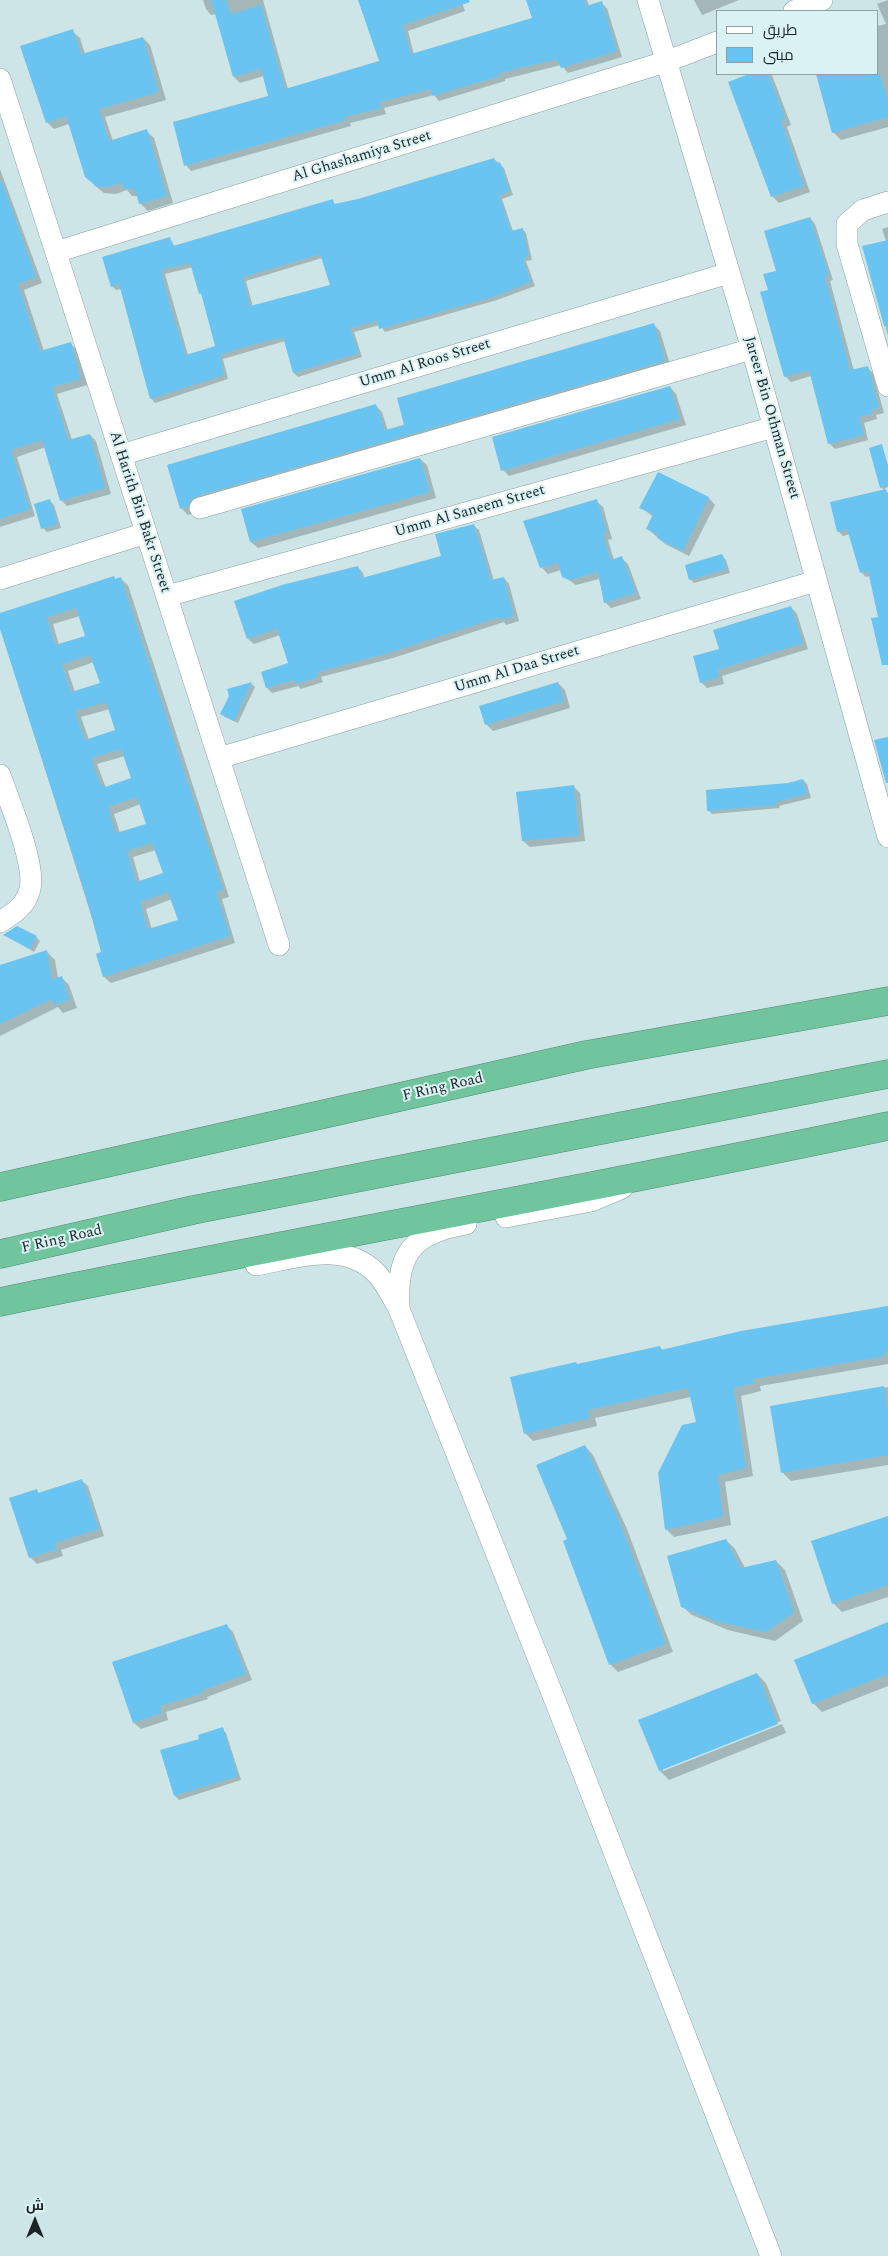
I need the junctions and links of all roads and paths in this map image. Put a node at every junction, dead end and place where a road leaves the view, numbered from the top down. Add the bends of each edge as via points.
1 (648, 0) edge
2 (822, 0) edge
3 (797, 10) edge
4 (716, 42) edge
5 (668, 61) junction
6 (0, 79) edge
7 (7, 126) edge
8 (888, 202) edge
9 (56, 252) junction
10 (729, 273) junction
11 (752, 348) junction
12 (888, 386) edge
13 (774, 427) junction
14 (121, 455) junction
15 (200, 508) dead end
16 (146, 533) junction
17 (0, 578) edge
18 (816, 581) junction
19 (166, 596) junction
20 (219, 758) junction
21 (0, 775) edge
22 (883, 802) edge
23 (888, 837) edge
24 (0, 922) edge
25 (279, 945) dead end
26 (888, 983) edge
27 (888, 1002) edge
28 (586, 1055) junction
29 (888, 1074) edge
30 (888, 1126) edge
31 (642, 1176) junction
32 (0, 1187) edge
33 (0, 1254) edge
34 (170, 1267) junction
35 (0, 1302) edge
36 (399, 1308) junction
37 (771, 2256) edge

1 - 5 street, Jareer Bin Othman Street
2 - 3 street
4 - 5 street, Al Ghashamiya Street
5 - 9 street, Al Ghashamiya Street
5 - 10 street, Jareer Bin Othman Street
6 - 7 street, Al Harith Bin Bakr Street
7 - 9 street, Al Harith Bin Bakr Street
8 - 12 street via 863,210 847,224 847,244
9 - 14 street, Al Harith Bin Bakr Street
10 - 11 street, Jareer Bin Othman Street
10 - 14 street, Umm Al Roos Street
11 - 13 street, Jareer Bin Othman Street
11 - 15 street
13 - 18 street, Jareer Bin Othman Street
13 - 19 street, Umm Al Saneem Street
14 - 16 street, Al Harith Bin Bakr Street
16 - 17 street
16 - 19 street, Al Harith Bin Bakr Street
18 - 20 street, Umm Al Daa Street
18 - 22 street, Jareer Bin Othman Street
19 - 20 street, Al Harith Bin Bakr Street
20 - 25 street, Al Harith Bin Bakr Street
21 - 24 street via 32,871 26,900 16,912
22 - 23 street, Jareer Bin Othman Street
26 - 28 highway
27 - 28 highway, F Ring Road
28 - 32 highway, F Ring Road
29 - 33 highway, F Ring Road via 193,1210
30 - 31 highway
31 - 34 highway
31 - 36 street via 618,1191 591,1201 431,1233 412,1249 401,1267
34 - 35 highway
34 - 36 street via 218,1270 337,1253 370,1267
36 - 37 street

